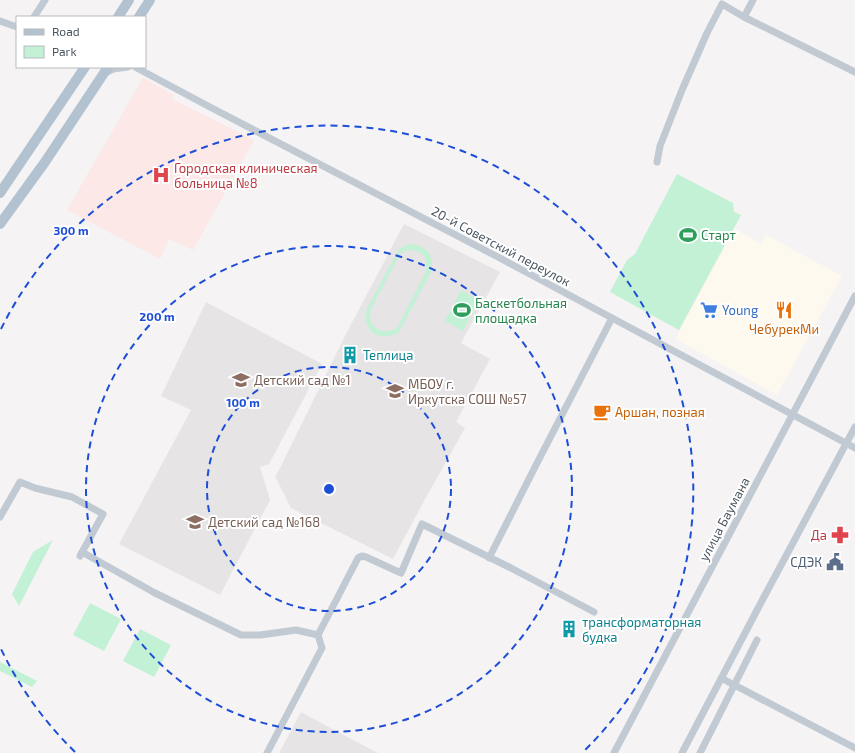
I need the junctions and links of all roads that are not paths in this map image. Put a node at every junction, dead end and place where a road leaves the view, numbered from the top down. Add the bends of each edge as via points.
1 (45, 0) edge
2 (129, 0) edge
3 (150, 0) edge
4 (753, 0) edge
5 (723, 2) edge
6 (35, 16) edge
7 (119, 16) edge
8 (140, 16) edge
9 (744, 17) junction
10 (0, 21) edge
11 (16, 27) edge
12 (84, 68) edge
13 (137, 68) edge
14 (105, 71) edge
15 (855, 72) edge
16 (657, 162) dead end
17 (0, 193) edge
18 (0, 224) edge
19 (855, 296) edge
20 (612, 318) junction
21 (792, 415) junction
22 (855, 427) edge
23 (846, 444) junction
24 (855, 448) edge
25 (0, 517) edge
26 (489, 558) junction
27 (594, 612) dead end
28 (318, 636) junction
29 (757, 640) dead end
30 (721, 678) junction
31 (734, 684) junction
32 (855, 748) edge
33 (267, 753) edge
34 (614, 753) edge
35 (682, 753) edge
36 (700, 753) edge

1 - 6 street
2 - 7 main road
3 - 8 main road
4 - 9 street
5 - 9 street
5 - 16 street via 682,90 660,146
9 - 15 street
10 - 11 street
12 - 17 main road
13 - 20 street, 20-й Советский переулок
14 - 18 main road via 46,162
19 - 21 street, улица Баумана
20 - 21 street, 20-й Советский переулок
20 - 26 street
21 - 23 street, 20-й Советский переулок
21 - 34 street, улица Баумана
22 - 23 street
23 - 24 street, 20-й Советский переулок
23 - 30 street
25 - 28 street via 20,482 72,498 103,514 81,554 241,635 296,630
26 - 27 street
26 - 28 street via 422,524 401,573 366,557 358,558
28 - 33 street via 322,648
29 - 31 street
30 - 31 street
30 - 35 street
31 - 32 street
31 - 36 street

